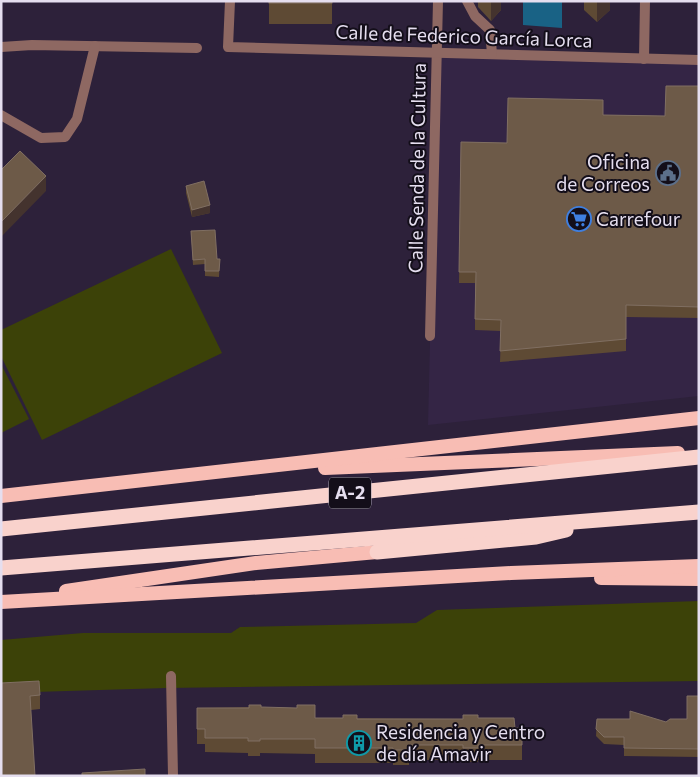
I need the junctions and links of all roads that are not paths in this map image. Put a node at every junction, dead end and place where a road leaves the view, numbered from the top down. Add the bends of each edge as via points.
1 (230, 1) edge
2 (438, 1) edge
3 (467, 1) edge
4 (646, 1) edge
5 (96, 46) junction
6 (1, 47) edge
7 (197, 48) dead end
8 (437, 52) junction
9 (492, 54) junction
10 (644, 59) junction
11 (699, 60) edge
12 (1, 115) edge
13 (430, 336) dead end
14 (699, 418) edge
15 (699, 452) edge
16 (699, 457) edge
17 (197, 474) junction
18 (1, 496) edge
19 (699, 512) edge
20 (611, 519) junction
21 (1, 529) edge
22 (377, 552) joint
23 (699, 566) edge
24 (1, 568) edge
25 (510, 573) junction
26 (699, 579) edge
27 (1, 602) edge
28 (171, 676) dead end
29 (173, 776) edge

1 - 8 street, Calle de Federico García Lorca via 228,47
2 - 8 street, Calle Senda de la Cultura
3 - 9 street via 475,16 490,30
4 - 10 street
5 - 6 street
5 - 7 street
5 - 12 street via 76,119 65,137 41,138
8 - 9 street, Calle de Federico García Lorca
8 - 13 street, Calle Senda de la Cultura
9 - 10 street, Calle de Federico García Lorca
10 - 11 street, Calle de Federico García Lorca
14 - 17 highway
15 - 17 highway
16 - 21 highway, A-2
17 - 18 highway
19 - 20 highway
20 - 22 highway via 536,538
20 - 24 highway
22 - 27 highway via 256,563
23 - 25 highway
25 - 26 highway
25 - 27 highway
28 - 29 street

